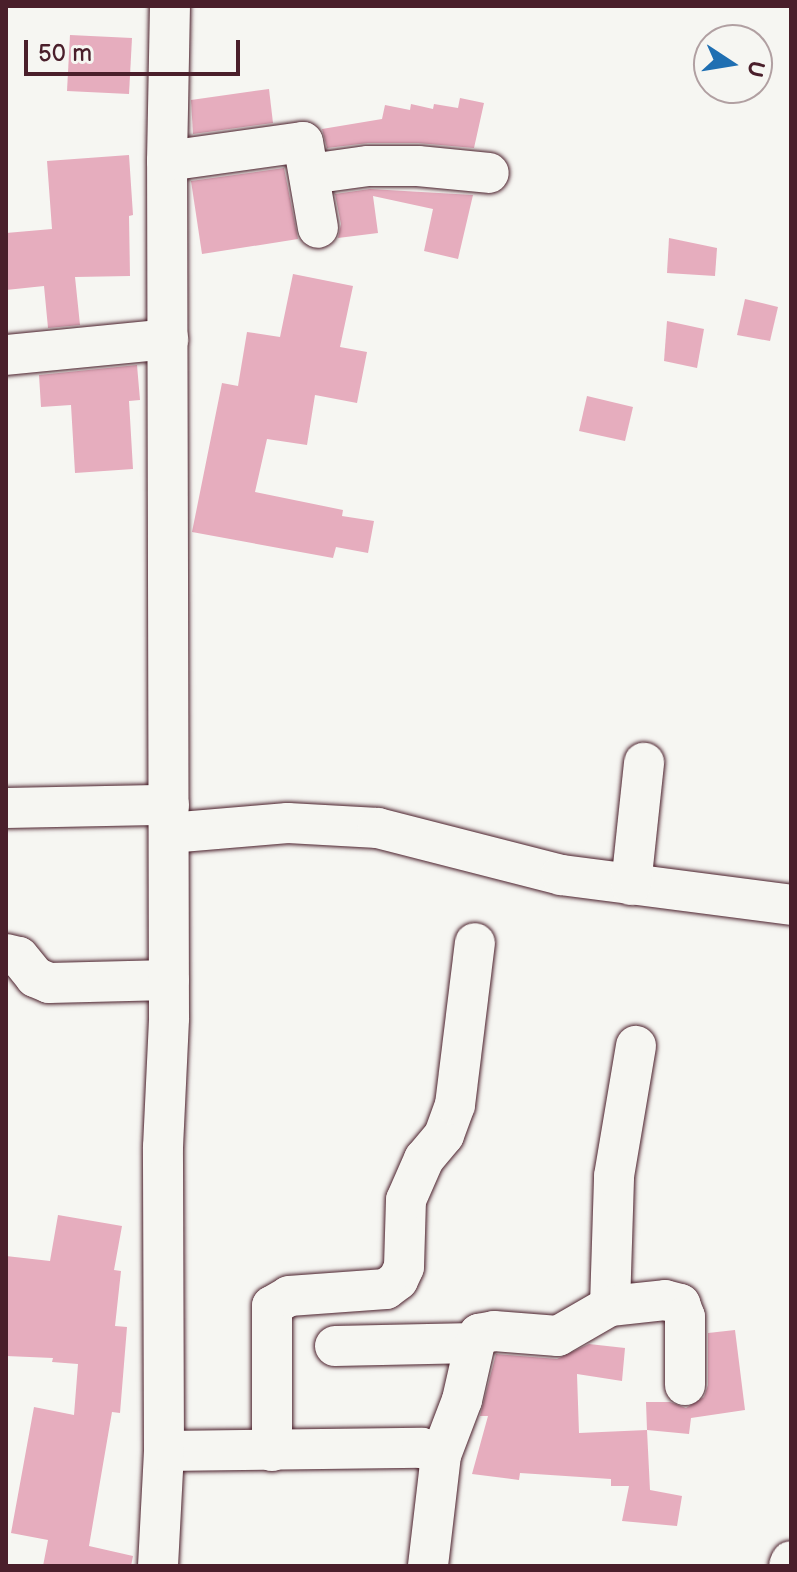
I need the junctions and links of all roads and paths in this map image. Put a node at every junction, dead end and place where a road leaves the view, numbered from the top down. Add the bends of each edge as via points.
1 (170, 6) edge
2 (167, 161) junction
3 (489, 173) dead end
4 (310, 174) junction
5 (318, 228) dead end
6 (168, 339) junction
7 (6, 355) edge
8 (644, 763) dead end
9 (6, 808) edge
10 (169, 819) junction
11 (631, 885) junction
12 (791, 905) edge
13 (475, 943) dead end
14 (6, 954) edge
15 (169, 980) junction
16 (636, 1046) dead end
17 (610, 1306) junction
18 (475, 1343) junction
19 (335, 1346) dead end
20 (685, 1385) dead end
21 (164, 1451) junction
22 (272, 1451) junction
23 (441, 1455) junction
24 (437, 1565) edge
25 (158, 1566) edge

1 - 2 street
2 - 4 street via 303,142
2 - 6 street
3 - 4 street via 393,166
4 - 5 street
6 - 7 street
6 - 10 street
8 - 11 street
9 - 10 street
10 - 11 street via 378,828 507,864
10 - 15 street
11 - 12 street
13 - 22 street via 455,1105 406,1200 404,1267 386,1289 289,1296 272,1306
14 - 15 street via 19,957 35,977 49,983
15 - 21 street via 161,1319
16 - 17 street via 614,1176
17 - 18 street via 558,1336 494,1331 479,1334
17 - 20 street via 665,1300 680,1304 685,1317
18 - 19 street
18 - 23 street via 462,1400
21 - 22 street
21 - 25 street
22 - 23 street via 422,1448
23 - 24 street

